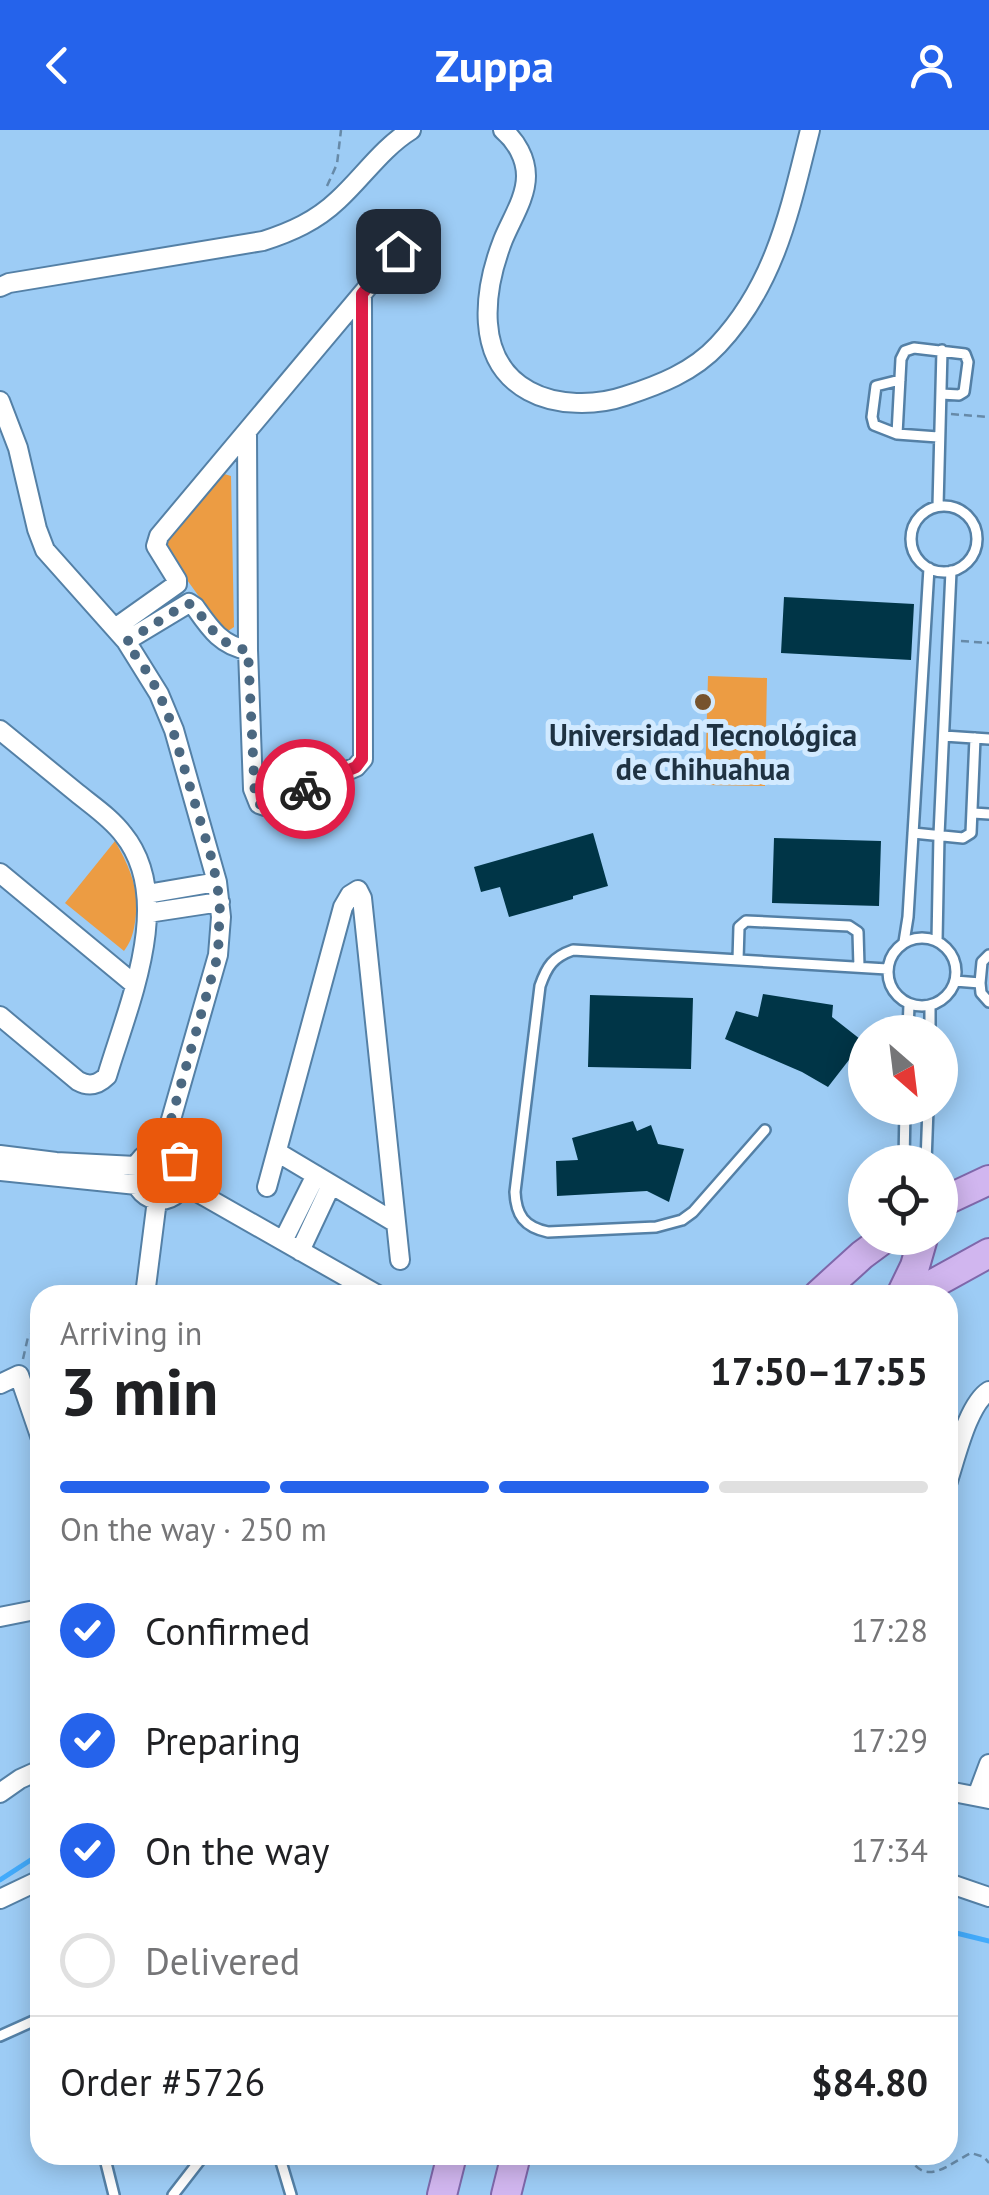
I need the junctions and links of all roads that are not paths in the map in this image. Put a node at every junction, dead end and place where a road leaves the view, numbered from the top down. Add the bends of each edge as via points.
1 (502, 130) edge
2 (810, 130) edge
3 (403, 135) edge
4 (398, 251) dead end
5 (0, 287) edge
6 (362, 294) junction
7 (942, 350) junction
8 (900, 380) junction
9 (941, 394) junction
10 (0, 401) edge
11 (246, 432) junction
12 (897, 434) junction
13 (938, 437) junction
14 (938, 506) junction
15 (976, 533) junction
16 (989, 534) edge
17 (929, 568) junction
18 (952, 571) junction
19 (120, 635) junction
20 (248, 650) junction
21 (0, 730) edge
22 (944, 736) junction
23 (976, 738) junction
24 (989, 739) edge
25 (975, 770) junction
26 (989, 771) edge
27 (973, 812) junction
28 (989, 814) edge
29 (914, 833) junction
30 (939, 835) junction
31 (0, 873) edge
32 (219, 892) junction
33 (148, 904) junction
34 (937, 941) junction
35 (904, 942) junction
36 (989, 955) edge
37 (738, 960) junction
38 (859, 967) junction
39 (887, 969) junction
40 (955, 981) junction
41 (980, 982) junction
42 (134, 984) junction
43 (989, 1002) edge
44 (909, 1004) junction
45 (930, 1005) junction
46 (909, 1015) edge
47 (930, 1015) edge
48 (0, 1016) edge
49 (766, 1130) dead end
50 (162, 1151) junction
51 (277, 1152) junction
52 (0, 1155) edge
53 (55, 1170) junction
54 (0, 1172) edge
55 (137, 1176) junction
56 (324, 1180) junction
57 (989, 1180) edge
58 (182, 1184) junction
59 (266, 1187) dead end
60 (958, 1195) edge
61 (157, 1200) junction
62 (396, 1223) junction
63 (291, 1246) junction
64 (989, 1253) edge
65 (862, 1255) edge
66 (918, 1255) edge
67 (400, 1260) dead end
68 (146, 1285) edge
69 (360, 1285) edge
70 (829, 1285) edge
71 (906, 1285) edge
72 (932, 1285) edge
73 (0, 1384) edge
74 (989, 1390) edge
75 (30, 1407) edge
76 (958, 1453) edge
77 (30, 1611) edge
78 (0, 1617) edge
79 (989, 1764) edge
80 (30, 1774) edge
81 (0, 1792) edge
82 (958, 1793) edge
83 (983, 1798) edge
84 (30, 1884) edge
85 (958, 1886) edge
86 (989, 1897) edge
87 (0, 1898) edge
88 (30, 2022) edge
89 (0, 2036) edge
90 (106, 2165) edge
91 (196, 2165) edge
92 (282, 2165) edge
93 (450, 2165) edge
94 (514, 2165) edge
95 (114, 2195) edge
96 (173, 2195) edge
97 (291, 2195) edge
98 (442, 2195) edge
99 (506, 2195) edge

1 - 2 street via 513,139 526,173 490,281 487,319 496,356 521,387 574,403 620,398 676,377 731,330 771,265
3 - 5 street via 336,202 293,231 263,242
4 - 6 street
6 - 11 street
6 - 20 street via 360,764 259,804
7 - 8 lane via 905,351
7 - 9 lane
7 - 9 lane via 961,353 968,362 964,392
8 - 12 lane
8 - 12 lane via 876,386 872,417 878,428
9 - 13 lane
10 - 19 street via 40,540
11 - 19 street via 159,536 156,546 178,584
11 - 20 street
12 - 13 lane
13 - 14 lane
14 - 15 lane via 967,515
14 - 17 lane via 912,530 916,556
15 - 16 lane
15 - 18 lane via 974,553
17 - 18 lane
17 - 29 lane
18 - 22 lane
19 - 20 street via 189,603 219,638
19 - 32 street via 167,711
21 - 33 street via 121,830 140,864
22 - 23 lane
22 - 30 lane
23 - 24 lane
23 - 25 lane
25 - 26 lane
25 - 27 lane
27 - 28 lane
27 - 30 lane via 969,836
29 - 30 lane
29 - 35 lane
30 - 34 lane
31 - 42 street
32 - 33 street
32 - 50 street via 218,955
33 - 42 street
34 - 35 lane
34 - 40 lane via 953,958
35 - 39 lane
36 - 41 lane
37 - 38 lane
37 - 38 lane via 739,928 746,921 849,926 858,932
37 - 49 lane via 572,950 552,960 540,986 515,1192 518,1214 548,1232 668,1225 692,1212
38 - 39 lane
39 - 44 lane via 892,990
40 - 41 lane
40 - 45 lane
41 - 43 lane
42 - 48 street via 107,1076 97,1084 78,1081
44 - 45 lane
44 - 46 lane
45 - 47 lane
50 - 55 street via 150,1152
50 - 58 street via 179,1160
51 - 56 street
51 - 59 street
51 - 62 street via 342,907 358,890
52 - 53 street
53 - 54 street
53 - 55 street
55 - 61 street via 145,1195
56 - 62 street
56 - 63 street
57 - 60 main road
58 - 61 street
58 - 63 street
61 - 68 street
62 - 67 street
63 - 69 street
64 - 72 main road
65 - 70 main road
66 - 71 main road
73 - 75 street via 19,1375
74 - 76 street via 973,1410
77 - 78 street
79 - 83 street
80 - 81 street
82 - 83 street
84 - 87 street
85 - 86 street
88 - 89 lane
90 - 95 lane
91 - 96 lane
92 - 97 lane
93 - 98 main road
94 - 99 main road

